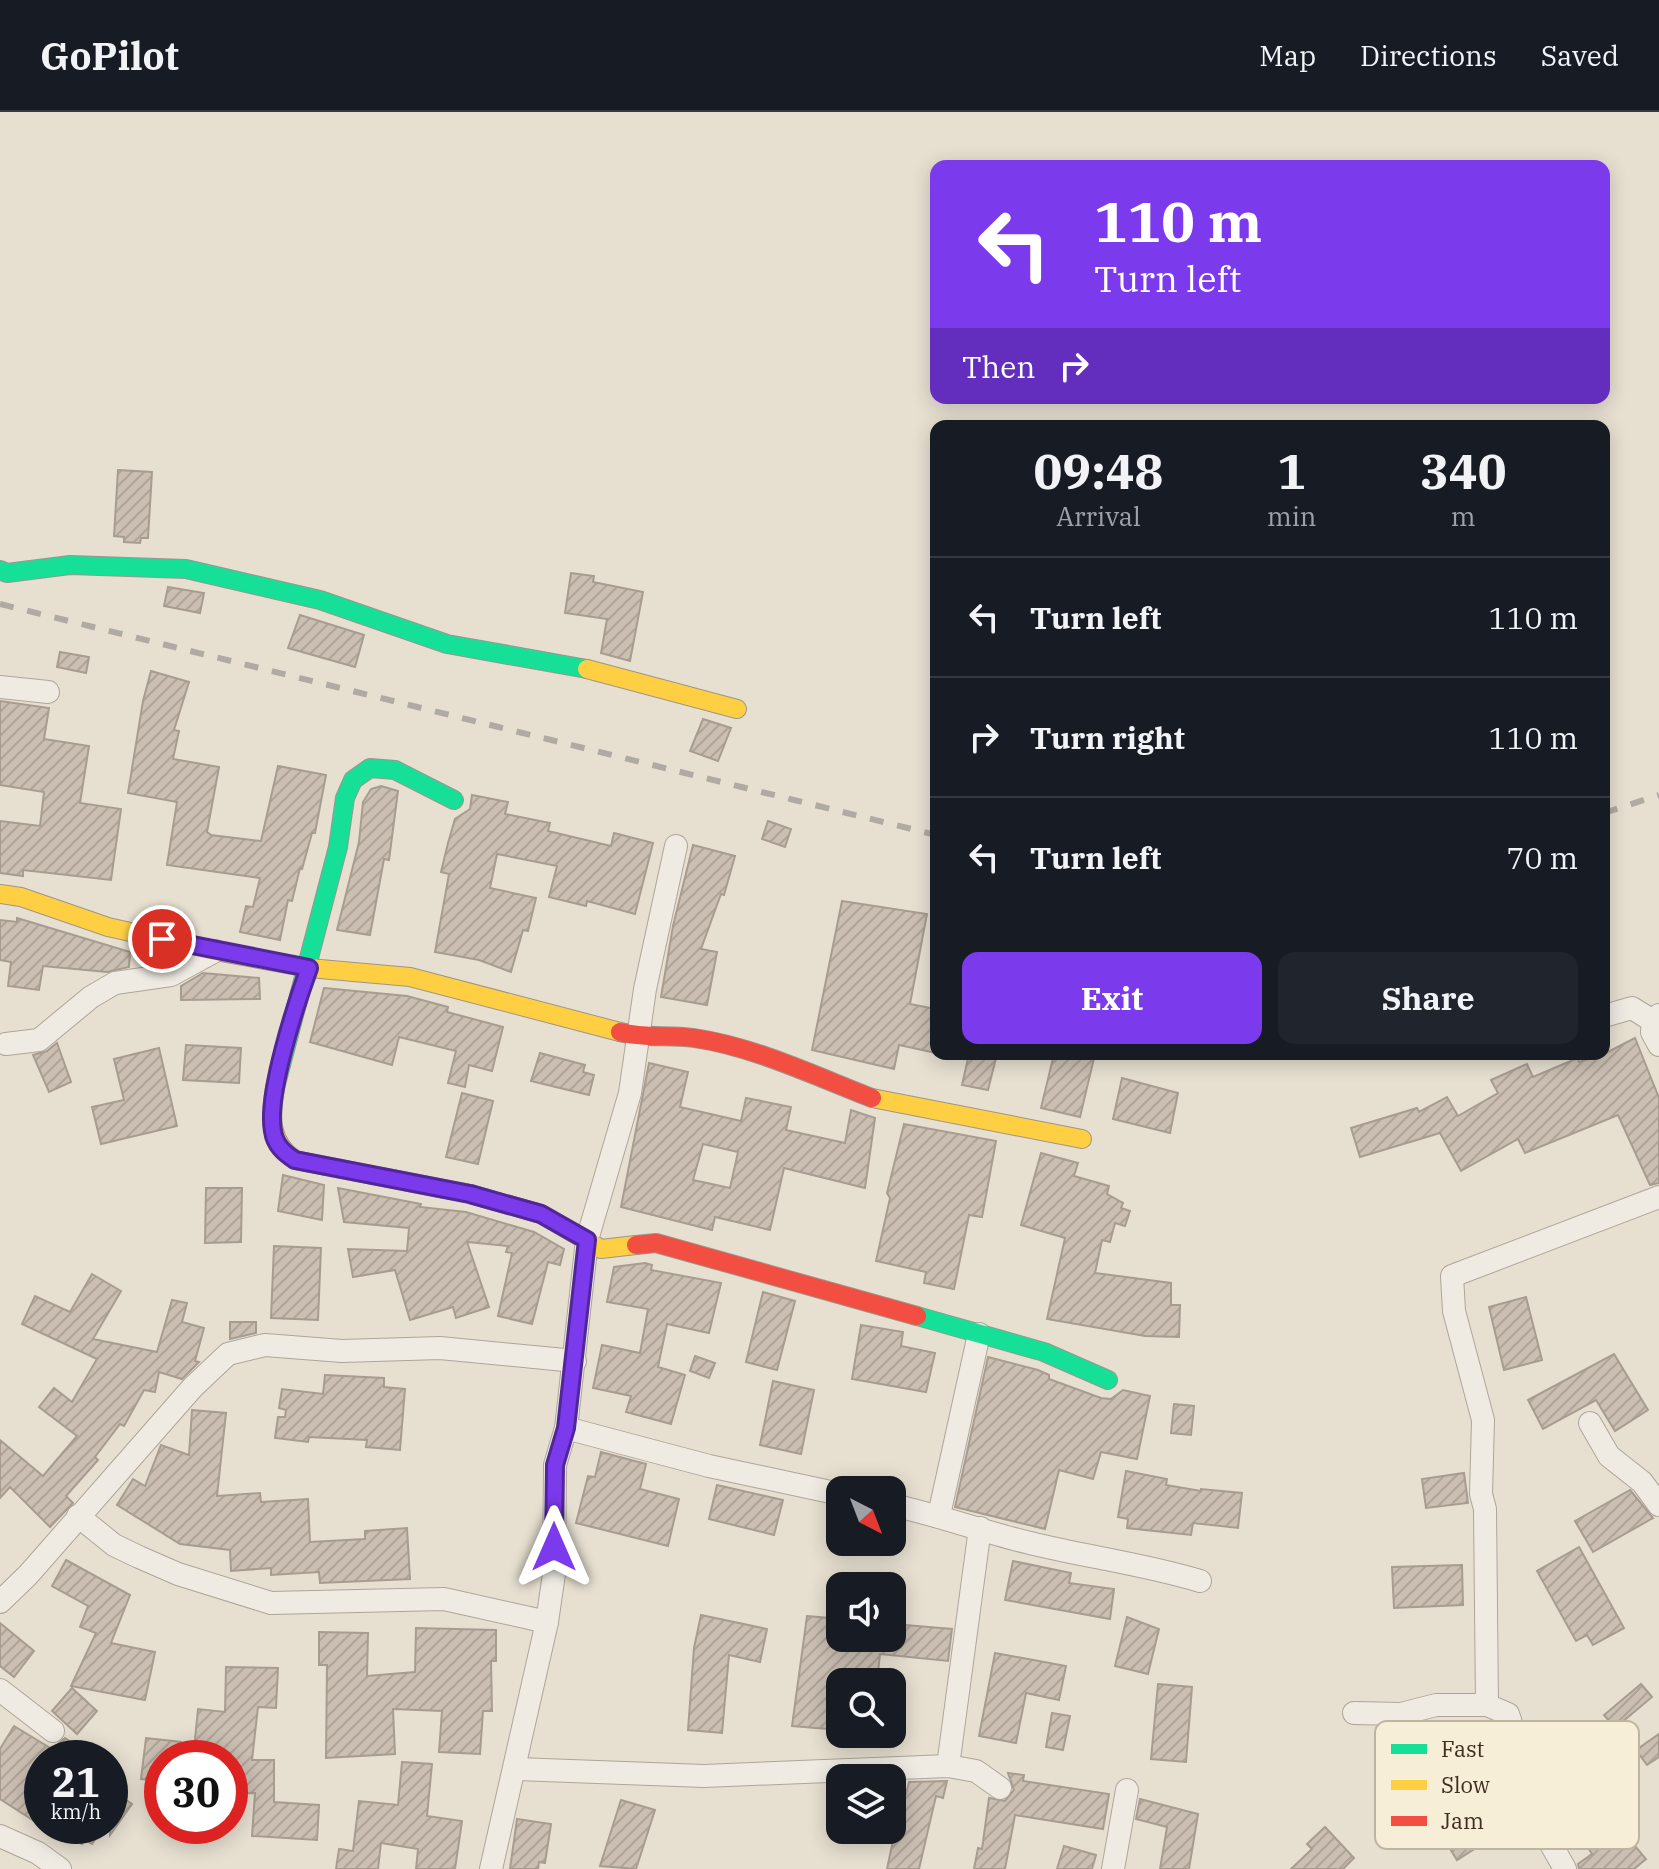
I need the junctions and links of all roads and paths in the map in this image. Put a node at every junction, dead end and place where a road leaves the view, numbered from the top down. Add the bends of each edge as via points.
1 (0, 570) edge
2 (0, 687) edge
3 (48, 692) dead end
4 (737, 709) dead end
5 (454, 800) dead end
6 (676, 846) dead end
7 (0, 894) edge
8 (215, 951) junction
9 (309, 968) junction
10 (1610, 1014) edge
11 (1656, 1018) edge
12 (638, 1037) junction
13 (6, 1044) dead end
14 (1659, 1045) edge
15 (1082, 1139) dead end
16 (1659, 1197) edge
17 (587, 1240) junction
18 (979, 1334) junction
19 (575, 1361) junction
20 (1108, 1380) dead end
21 (1590, 1423) dead end
22 (566, 1428) junction
23 (826, 1491) edge
24 (1659, 1505) edge
25 (906, 1508) edge
26 (939, 1515) junction
27 (78, 1516) junction
28 (980, 1528) junction
29 (1200, 1581) dead end
30 (0, 1602) edge
31 (547, 1622) junction
32 (0, 1690) edge
33 (1487, 1705) junction
34 (1354, 1713) dead end
35 (1510, 1721) edge
36 (53, 1731) dead end
37 (948, 1766) junction
38 (517, 1769) junction
39 (1000, 1788) dead end
40 (1127, 1790) dead end
41 (0, 1836) edge
42 (1554, 1849) edge
43 (60, 1869) edge
44 (491, 1869) edge
45 (1113, 1869) edge
46 (1565, 1869) edge

1 - 4 street via 70,565 186,569 320,600 447,644 565,663
2 - 3 street
5 - 9 street via 397,771 378,768 360,773 346,792 342,833
6 - 12 street
7 - 8 street via 108,927
8 - 9 street
8 - 13 street via 171,975 115,983 39,1040
9 - 12 street via 410,977
9 - 17 street via 275,1097 273,1131 282,1151 295,1160 470,1194 541,1214
10 - 11 street via 1632,1008
11 - 14 street via 1652,1032
12 - 15 street via 694,1038 776,1061 872,1098
12 - 17 street via 630,1093
16 - 33 street via 1452,1276 1454,1311 1483,1420
17 - 18 street via 601,1249 656,1243
17 - 19 street
18 - 20 street via 1044,1352
18 - 26 street
19 - 22 street
19 - 27 street via 440,1348 342,1351 265,1345 228,1354
21 - 24 street via 1609,1456 1642,1482
22 - 23 street
22 - 31 street via 555,1465 554,1574
25 - 26 street
26 - 28 street
27 - 30 street
27 - 31 street via 114,1545 152,1563 271,1603 444,1599
28 - 29 street
28 - 37 street
31 - 38 street
32 - 36 street
33 - 34 street
33 - 35 street via 1508,1714
37 - 38 street via 704,1776
37 - 39 street via 976,1771
38 - 44 street
40 - 45 street
41 - 43 street
42 - 46 street

